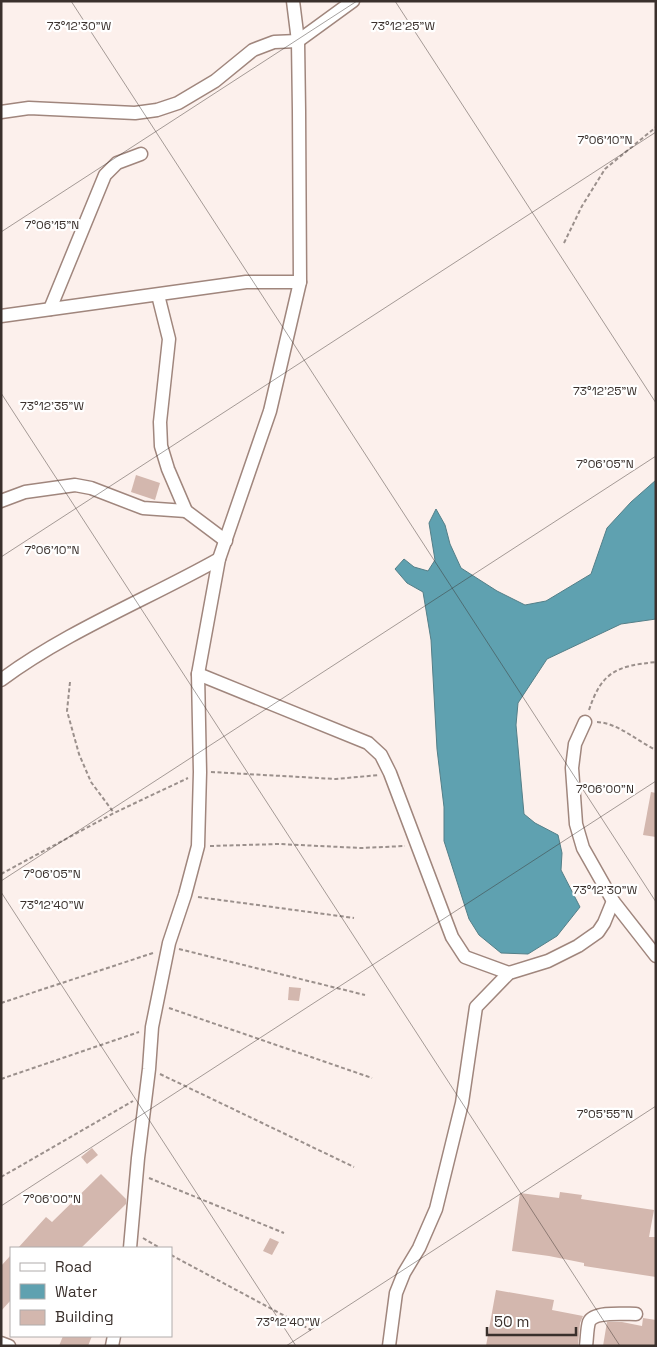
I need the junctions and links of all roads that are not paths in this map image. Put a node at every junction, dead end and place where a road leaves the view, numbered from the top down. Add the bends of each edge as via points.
1 (293, 1) edge
2 (354, 1) edge
3 (298, 41) junction
4 (1, 112) edge
5 (141, 154) dead end
6 (300, 282) junction
7 (158, 295) junction
8 (50, 310) junction
9 (1, 316) edge
10 (1, 501) edge
11 (186, 511) junction
12 (226, 541) junction
13 (219, 559) junction
14 (198, 674) junction
15 (1, 680) edge
16 (585, 722) road end
17 (613, 901) junction
18 (656, 956) edge
19 (509, 973) junction
20 (130, 1247) edge
21 (636, 1314) dead end
22 (1, 1343) edge
23 (9, 1346) edge
24 (389, 1346) edge
25 (586, 1346) edge

1 - 3 street
2 - 3 street
3 - 4 street via 274,42 253,50 215,81 178,103 157,110 135,113 29,108
3 - 6 street
5 - 8 street via 117,163 105,175
6 - 7 street via 246,282
6 - 12 street via 270,411
7 - 8 street
7 - 11 street via 169,339 160,422 161,446
8 - 9 street
10 - 11 street via 25,492 75,485 143,508
11 - 12 street
12 - 13 street
13 - 14 street
13 - 15 street via 60,642
14 - 19 street via 368,743 381,755 452,937 464,957
14 - 20 street via 198,846 168,947 152,1027
16 - 17 street via 575,744 572,768 576,824 583,848
17 - 18 street
17 - 19 street via 598,932 578,946 548,961
19 - 24 street via 476,1007 462,1102 436,1209 396,1293
21 - 25 street via 593,1317
22 - 23 street

